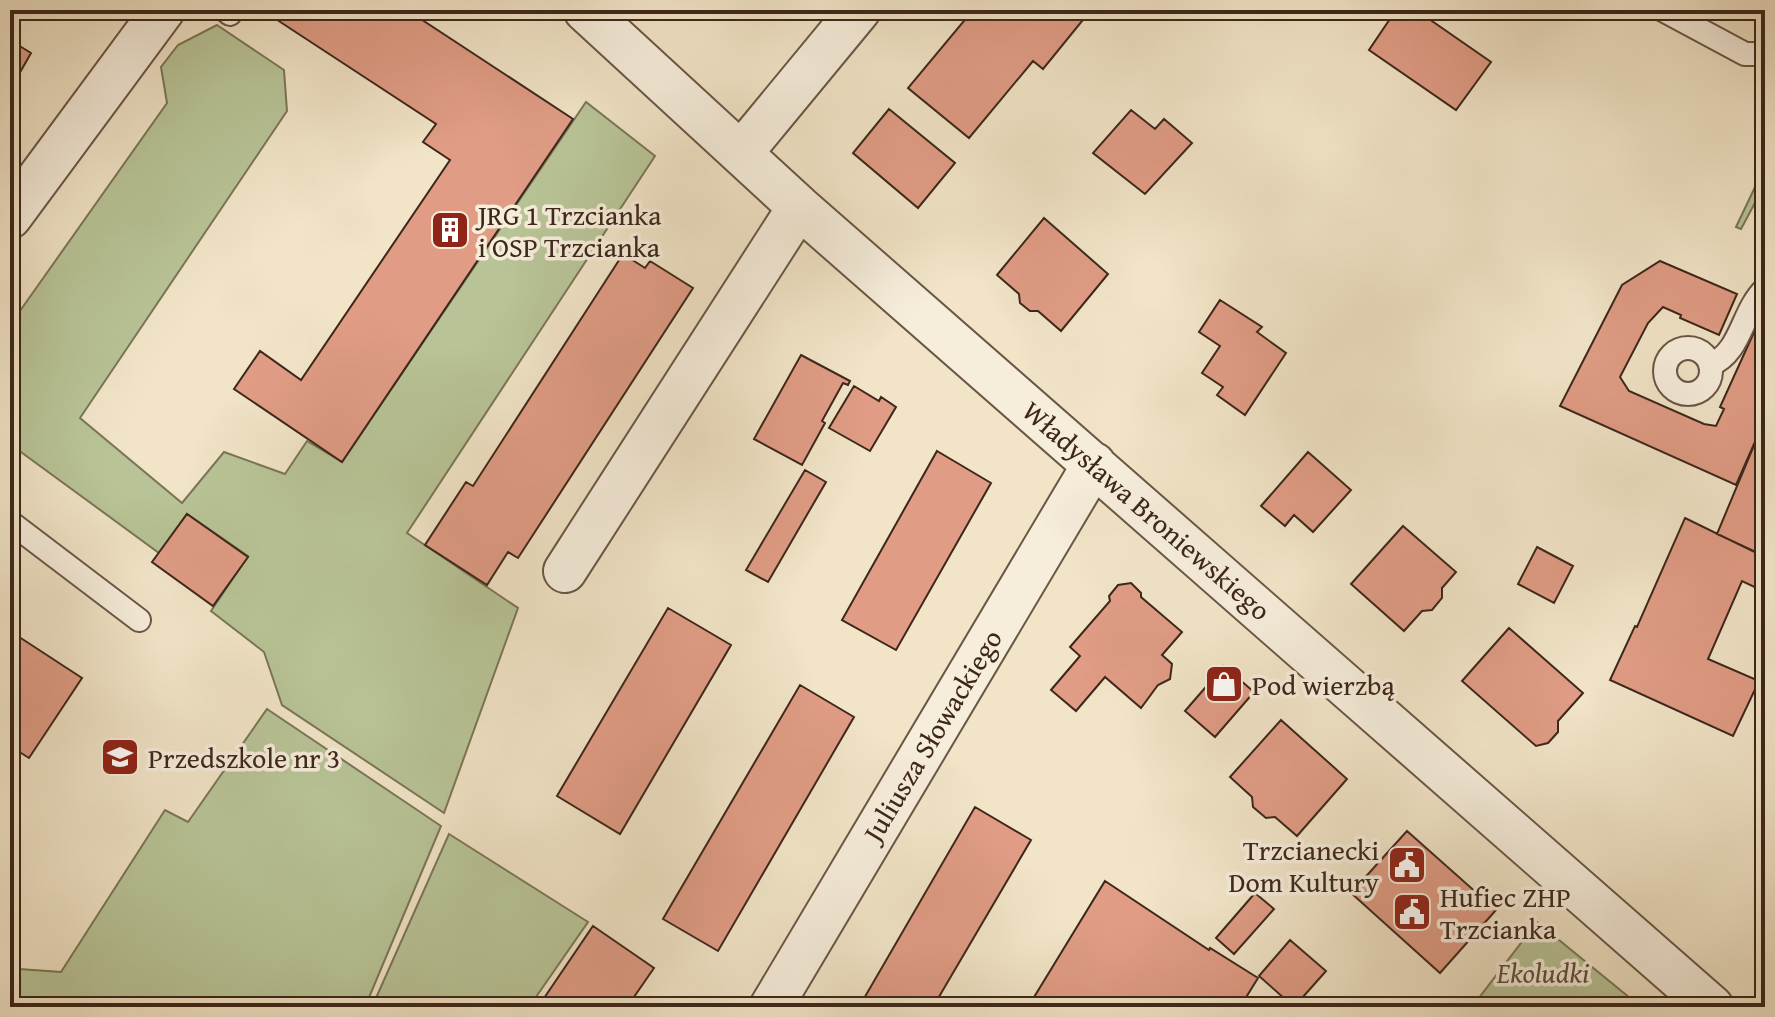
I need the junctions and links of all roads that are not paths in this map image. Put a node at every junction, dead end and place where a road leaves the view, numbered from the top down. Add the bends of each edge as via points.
1 (163, 10) edge
2 (585, 10) edge
3 (859, 10) edge
4 (1663, 10) edge
5 (1765, 54) edge
6 (741, 153) junction
7 (799, 207) junction
8 (10, 217) edge
9 (1765, 289) edge
10 (1710, 365) dead end
11 (1094, 464) junction
12 (10, 522) edge
13 (565, 571) dead end
14 (139, 620) dead end
15 (771, 1007) edge
16 (1712, 1007) edge

1 - 8 street
2 - 6 street, Władysława Broniewskiego
3 - 6 street
4 - 5 lane via 1745,54
6 - 7 street, Władysława Broniewskiego
7 - 11 street, Władysława Broniewskiego
7 - 13 street
9 - 10 lane via 1744,318 1729,354
11 - 15 street, Juliusza Słowackiego
11 - 16 street, Władysława Broniewskiego
12 - 14 lane

